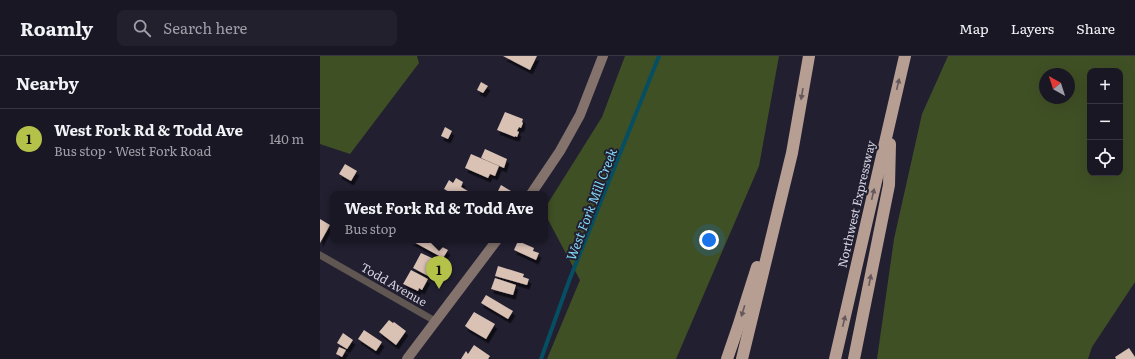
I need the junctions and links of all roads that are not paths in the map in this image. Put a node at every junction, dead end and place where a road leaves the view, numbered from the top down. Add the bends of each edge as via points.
1 (603, 56) edge
2 (809, 56) edge
3 (905, 56) edge
4 (891, 113) junction
5 (792, 153) junction
6 (533, 191) edge
7 (495, 243) edge
8 (320, 255) edge
9 (436, 321) junction
10 (406, 359) edge
11 (727, 359) edge
12 (742, 359) edge
13 (836, 359) edge
14 (854, 359) edge

1 - 6 street via 580,115
2 -> 5 highway
4 -> 3 highway, Northwest Expressway
13 -> 4 highway, Northwest Expressway
14 -> 4 highway via 888,185
5 -> 11 highway
5 - 12 highway
7 - 9 street
8 - 9 lane, Todd Avenue
9 - 10 street

